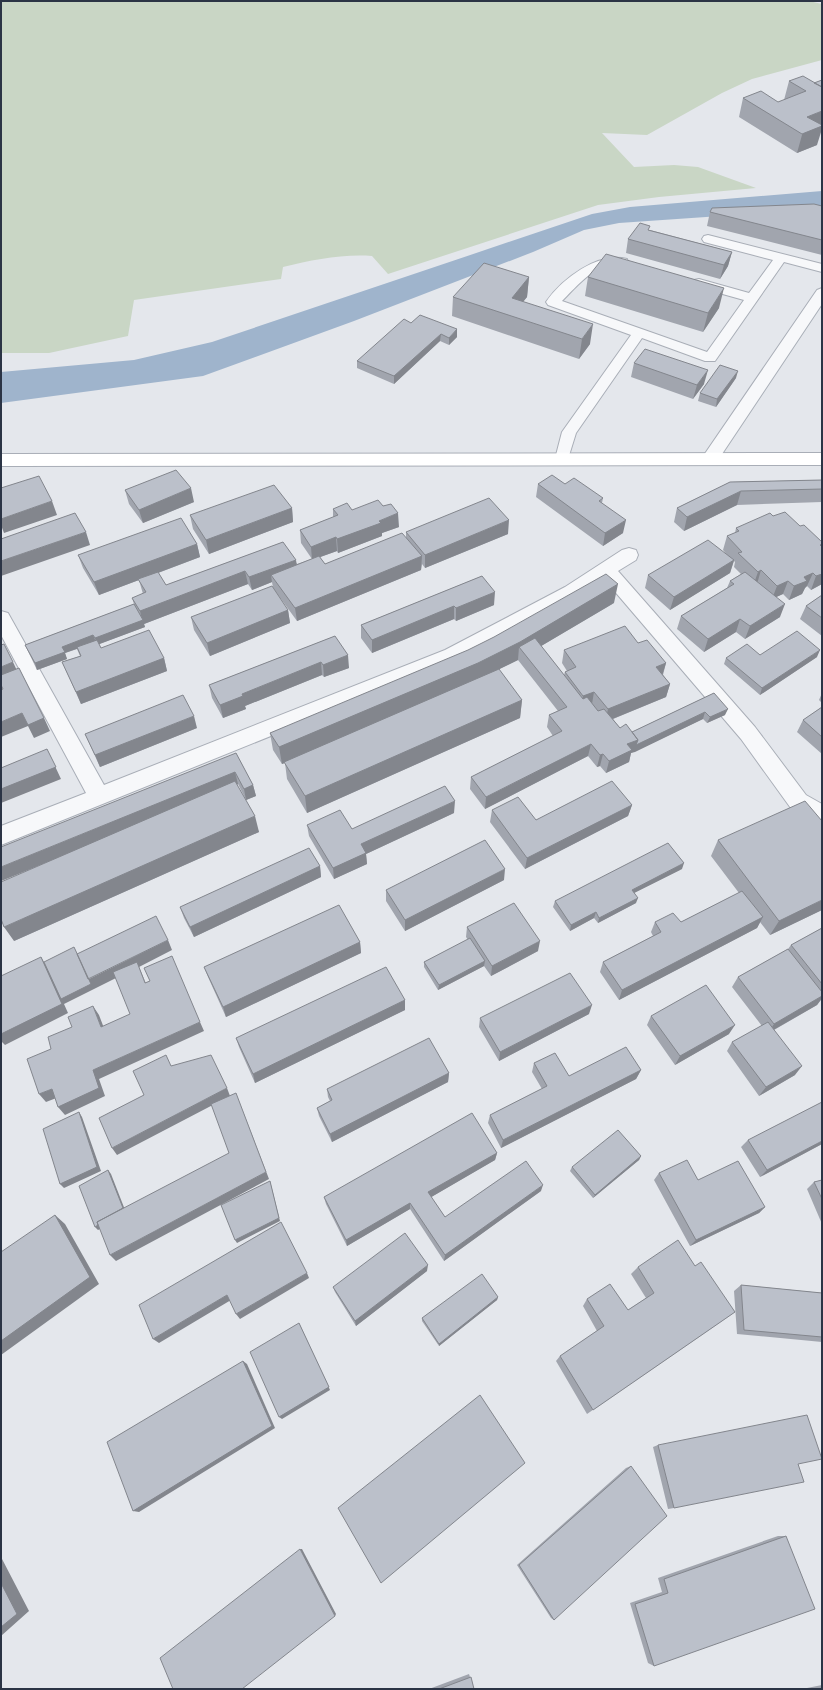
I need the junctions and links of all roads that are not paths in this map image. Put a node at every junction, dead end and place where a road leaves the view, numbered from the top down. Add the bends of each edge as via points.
1 (708, 239) dead end
2 (781, 258) junction
3 (638, 266) edge
4 (822, 268) edge
5 (684, 279) edge
6 (822, 293) edge
7 (752, 298) junction
8 (640, 332) junction
9 (562, 459) junction
10 (710, 459) junction
11 (822, 459) edge
12 (1, 460) edge
13 (629, 555) dead end
14 (607, 570) junction
15 (1, 618) edge
16 (99, 797) junction
17 (798, 800) junction
18 (822, 815) edge
19 (822, 833) edge
20 (1, 836) edge

1 - 2 lane
2 - 4 lane
2 - 7 lane
3 - 8 lane via 610,260 595,265 553,302
5 - 7 lane
6 - 10 street
7 - 8 lane via 710,358
8 - 9 lane via 569,432
9 - 10 main road
9 - 12 main road
10 - 11 main road
13 - 14 street
14 - 16 street via 572,592 452,655
14 - 17 street via 748,733
15 - 16 street
16 - 20 street
17 - 18 street
17 - 19 street

